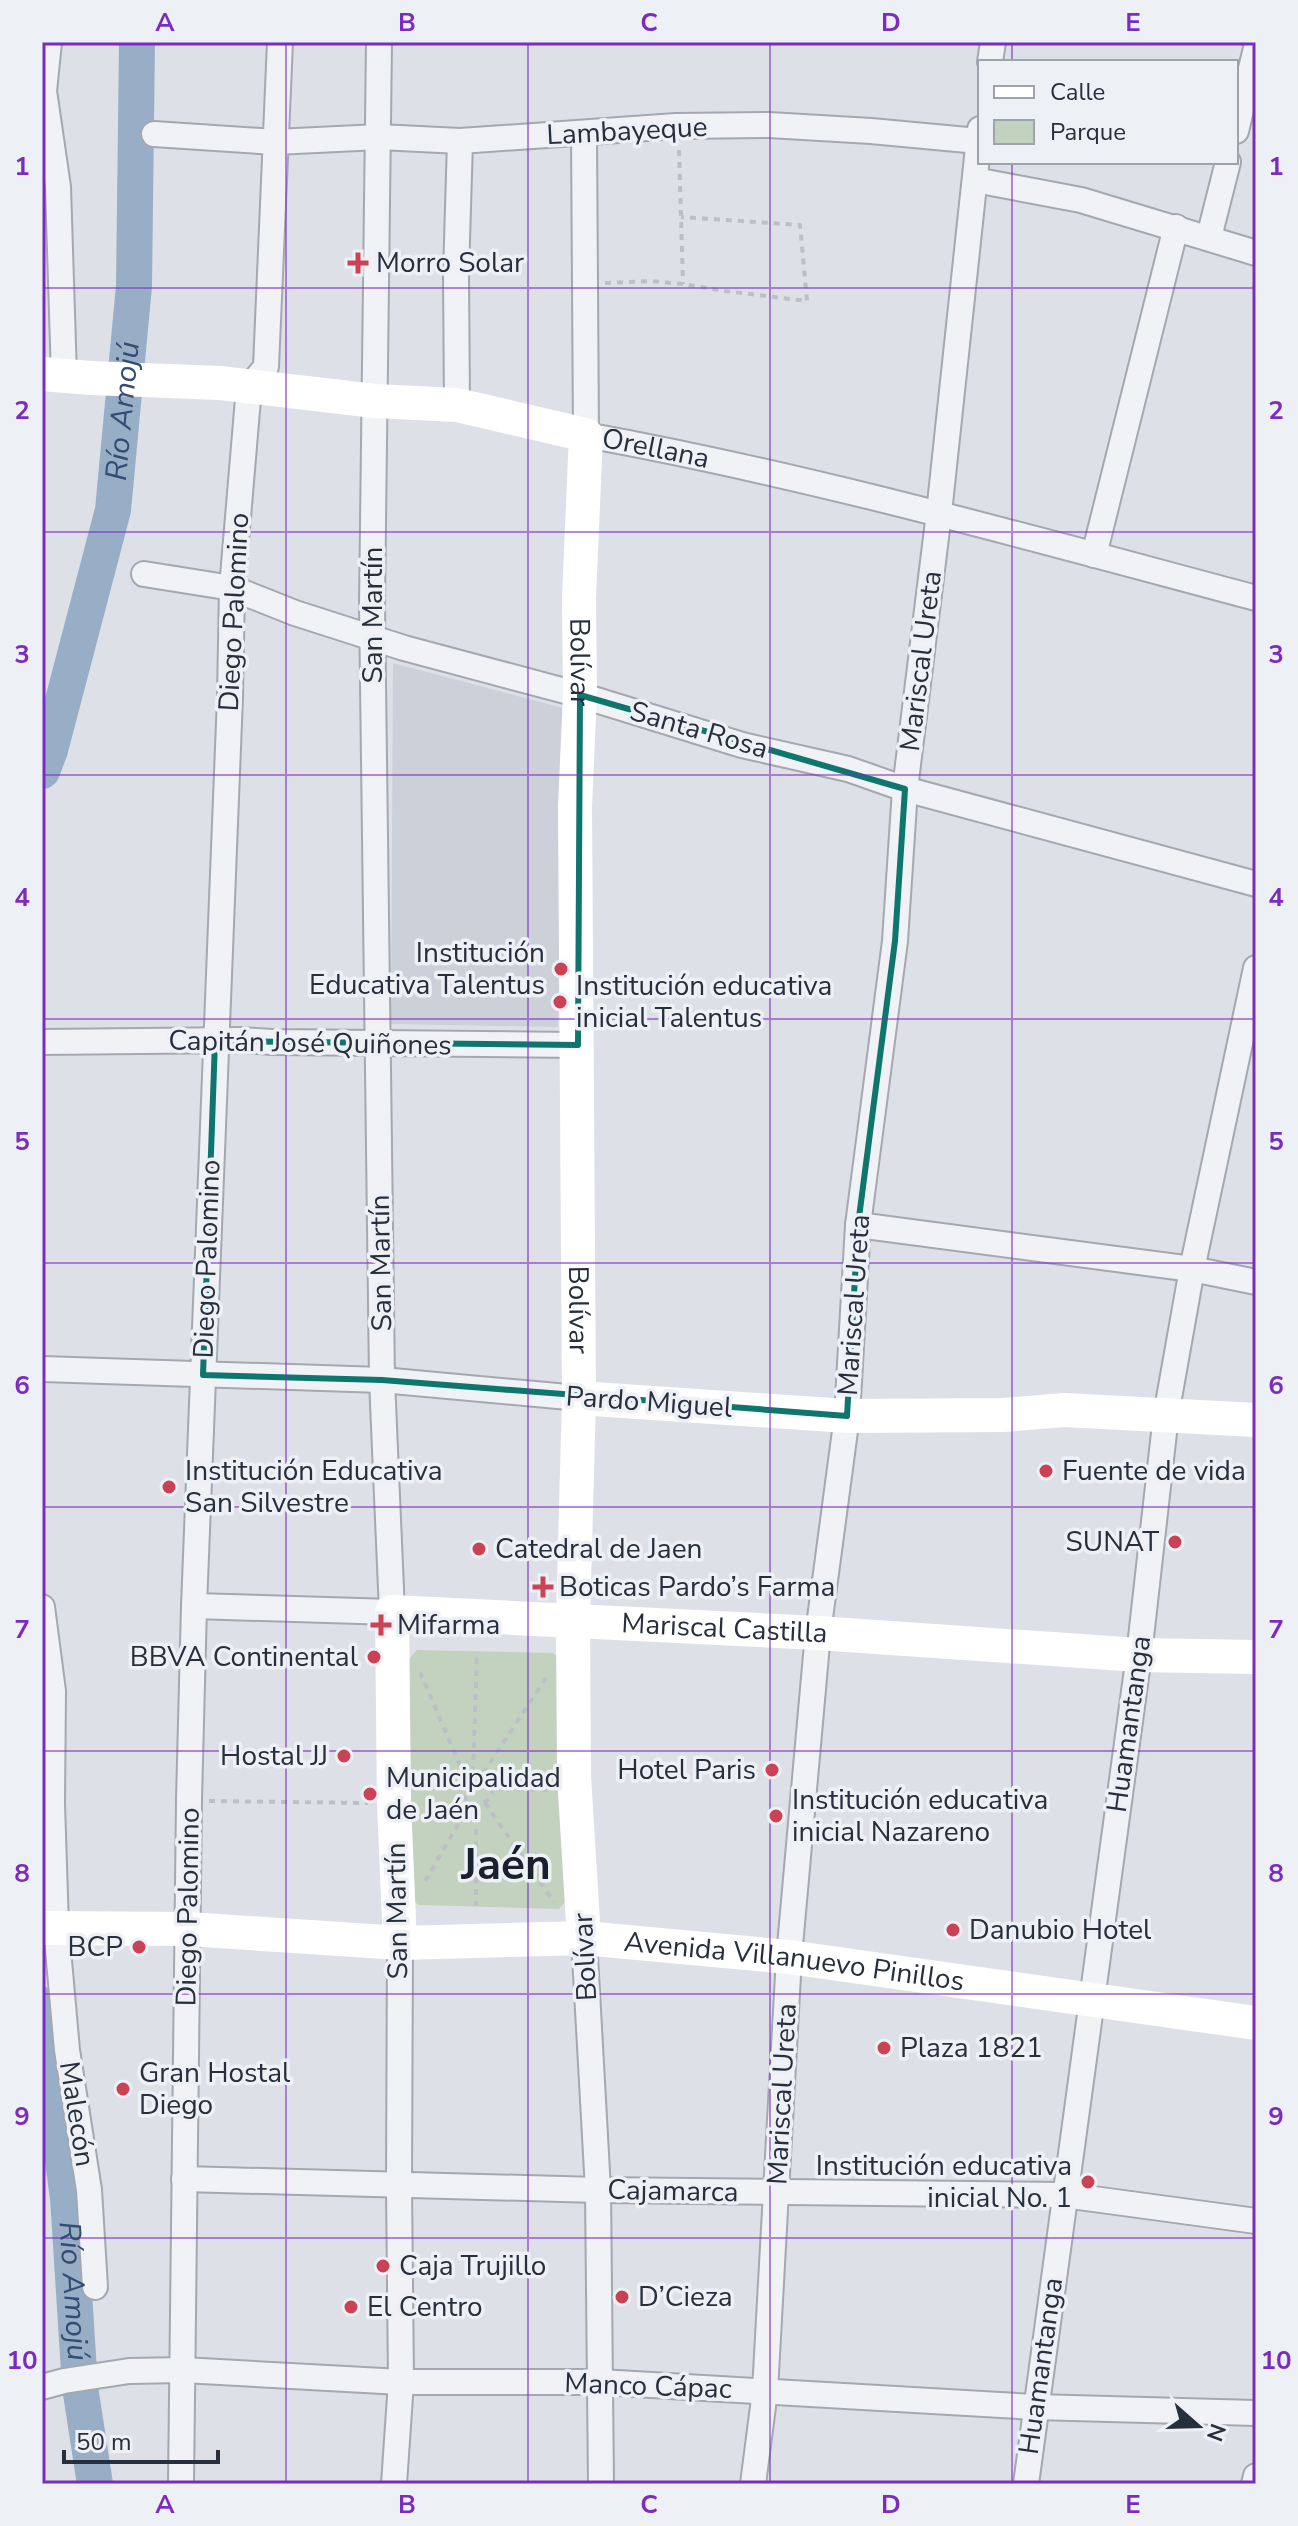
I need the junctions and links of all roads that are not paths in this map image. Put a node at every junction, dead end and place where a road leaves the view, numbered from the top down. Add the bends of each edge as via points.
1 (49, 42) edge
2 (280, 42) edge
3 (379, 42) edge
4 (1256, 48) edge
5 (43, 91) edge
6 (1238, 123) edge
7 (154, 134) dead end
8 (584, 134) junction
9 (978, 135) edge
10 (379, 137) junction
11 (460, 141) junction
12 (275, 142) junction
13 (978, 146) edge
14 (1227, 164) edge
15 (975, 180) junction
16 (1176, 227) junction
17 (1209, 237) junction
18 (1256, 253) edge
19 (56, 376) edge
20 (249, 387) junction
21 (375, 401) junction
22 (457, 405) junction
23 (586, 435) junction
24 (939, 513) junction
25 (1094, 555) junction
26 (144, 574) dead end
27 (232, 588) junction
28 (1256, 598) edge
29 (372, 637) junction
30 (580, 695) junction
31 (905, 789) junction
32 (1256, 884) edge
33 (1256, 968) edge
34 (215, 1041) junction
35 (42, 1042) edge
36 (378, 1042) junction
37 (578, 1045) junction
38 (858, 1225) junction
39 (1192, 1269) junction
40 (1256, 1282) edge
41 (42, 1369) edge
42 (203, 1375) junction
43 (382, 1380) junction
44 (579, 1398) junction
45 (1166, 1415) junction
46 (847, 1416) junction
47 (1256, 1420) edge
48 (194, 1606) junction
49 (42, 1607) edge
50 (392, 1612) junction
51 (573, 1620) junction
52 (818, 1633) junction
53 (1139, 1655) junction
54 (1256, 1657) edge
55 (47, 1927) edge
56 (188, 1929) junction
57 (584, 1938) junction
58 (400, 1943) junction
59 (789, 1957) junction
60 (1092, 2001) junction
61 (1256, 2023) edge
62 (184, 2179) junction
63 (399, 2185) junction
64 (598, 2190) junction
65 (778, 2192) junction
66 (1064, 2195) junction
67 (1256, 2221) edge
68 (95, 2287) dead end
69 (183, 2370) junction
70 (401, 2382) junction
71 (600, 2382) junction
72 (53, 2384) edge
73 (765, 2391) junction
74 (1035, 2407) junction
75 (1256, 2413) edge
76 (1256, 2476) edge
77 (181, 2484) edge
78 (394, 2484) edge
79 (601, 2484) edge
80 (753, 2484) edge
81 (1026, 2484) edge
82 (1254, 2484) edge

1 - 5 street
2 - 12 street, Diego Palomino
3 - 10 street, San Martín
4 - 6 street
5 - 19 street via 58,187
7 - 12 street, Lambayeque
8 - 9 street, Lambayeque via 769,125
8 - 11 street, Lambayeque
8 - 23 street, Bolívar
10 - 11 street, Lambayeque
10 - 12 street, Lambayeque
10 - 21 street, San Martín
11 - 22 street
12 - 20 street, Diego Palomino via 266,367
13 - 15 street, Mariscal Ureta
14 - 17 street
15 - 16 street via 1081,200
15 - 24 street, Mariscal Ureta
16 - 17 street
16 - 25 street
17 - 18 street
19 - 20 street, Orellana
20 - 21 street, Orellana
20 - 27 street, Diego Palomino
21 - 22 street, Orellana
21 - 29 street, San Martín
22 - 23 street, Orellana
23 - 24 street, Orellana
23 - 30 street, Bolívar
24 - 25 street, Orellana
24 - 31 street, Mariscal Ureta
25 - 28 street, Orellana
26 - 27 street, Santa Rosa
27 - 29 street, Santa Rosa
27 - 34 street, Diego Palomino
29 - 30 street, Santa Rosa
29 - 36 street, San Martín
30 - 31 street, Santa Rosa
30 - 37 street, Bolívar via 575,806
31 - 32 street, Santa Rosa
31 - 38 street, Mariscal Ureta via 895,941
33 - 39 street, Huamantanga
34 - 35 street, Capitán José Quiñones
34 - 36 street, Capitán José Quiñones
34 - 42 street, Diego Palomino
36 - 37 street, Capitán José Quiñones
36 - 43 street, San Martín
37 - 44 street, Bolívar
38 - 39 street
38 - 46 street, Mariscal Ureta
39 - 40 street
39 - 45 street, Huamantanga
41 - 42 street, Pardo Miguel
42 - 43 street, Pardo Miguel
42 - 48 street, Diego Palomino
43 - 44 street, Pardo Miguel
43 - 50 street, San Martín
44 - 46 street, Pardo Miguel
44 - 51 street, Bolívar
45 - 46 street, Pardo Miguel via 1064,1410
45 - 47 street, Pardo Miguel
45 - 53 street, Huamantanga
46 - 52 street, Mariscal Ureta
48 - 50 street, Mariscal Castilla
48 - 56 street, Diego Palomino
49 - 55 street, Malecón via 53,1691
50 - 51 street, Mariscal Castilla
50 - 58 street, San Martín via 402,1796
51 - 52 street, Mariscal Castilla
51 - 57 street, Bolívar via 574,1776
52 - 53 street, Mariscal Castilla
52 - 59 street, Mariscal Ureta
53 - 54 street, Mariscal Castilla
53 - 60 street, Huamantanga
55 - 56 street, Avenida Villanuevo Pinillos
55 - 68 street, Malecón via 89,2190
56 - 58 street, Avenida Villanuevo Pinillos
56 - 62 street, Diego Palomino
57 - 58 street, Avenida Villanuevo Pinillos
57 - 59 street, Avenida Villanuevo Pinillos
57 - 64 street, Bolívar
58 - 63 street, San Martín
59 - 60 street, Avenida Villanuevo Pinillos
59 - 65 street, Mariscal Ureta
60 - 61 street, Avenida Villanuevo Pinillos
60 - 66 street, Huamantanga
62 - 63 street, Cajamarca
62 - 69 street, Diego Palomino
63 - 64 street, Cajamarca
63 - 70 street, San Martín
64 - 65 street, Cajamarca
64 - 71 street, Bolívar
65 - 66 street, Cajamarca
65 - 73 street, Mariscal Ureta
66 - 67 street, Cajamarca
66 - 74 street, Huamantanga
69 - 70 street, Manco Cápac
69 - 72 street, Manco Cápac via 129,2371
69 - 77 street, Diego Palomino
70 - 71 street, Manco Cápac
70 - 78 street, San Martín
71 - 73 street, Manco Cápac
71 - 79 street, Bolívar
73 - 74 street, Manco Cápac
73 - 80 street, Mariscal Ureta
74 - 75 street, Manco Cápac
74 - 81 street, Huamantanga
76 - 82 street

